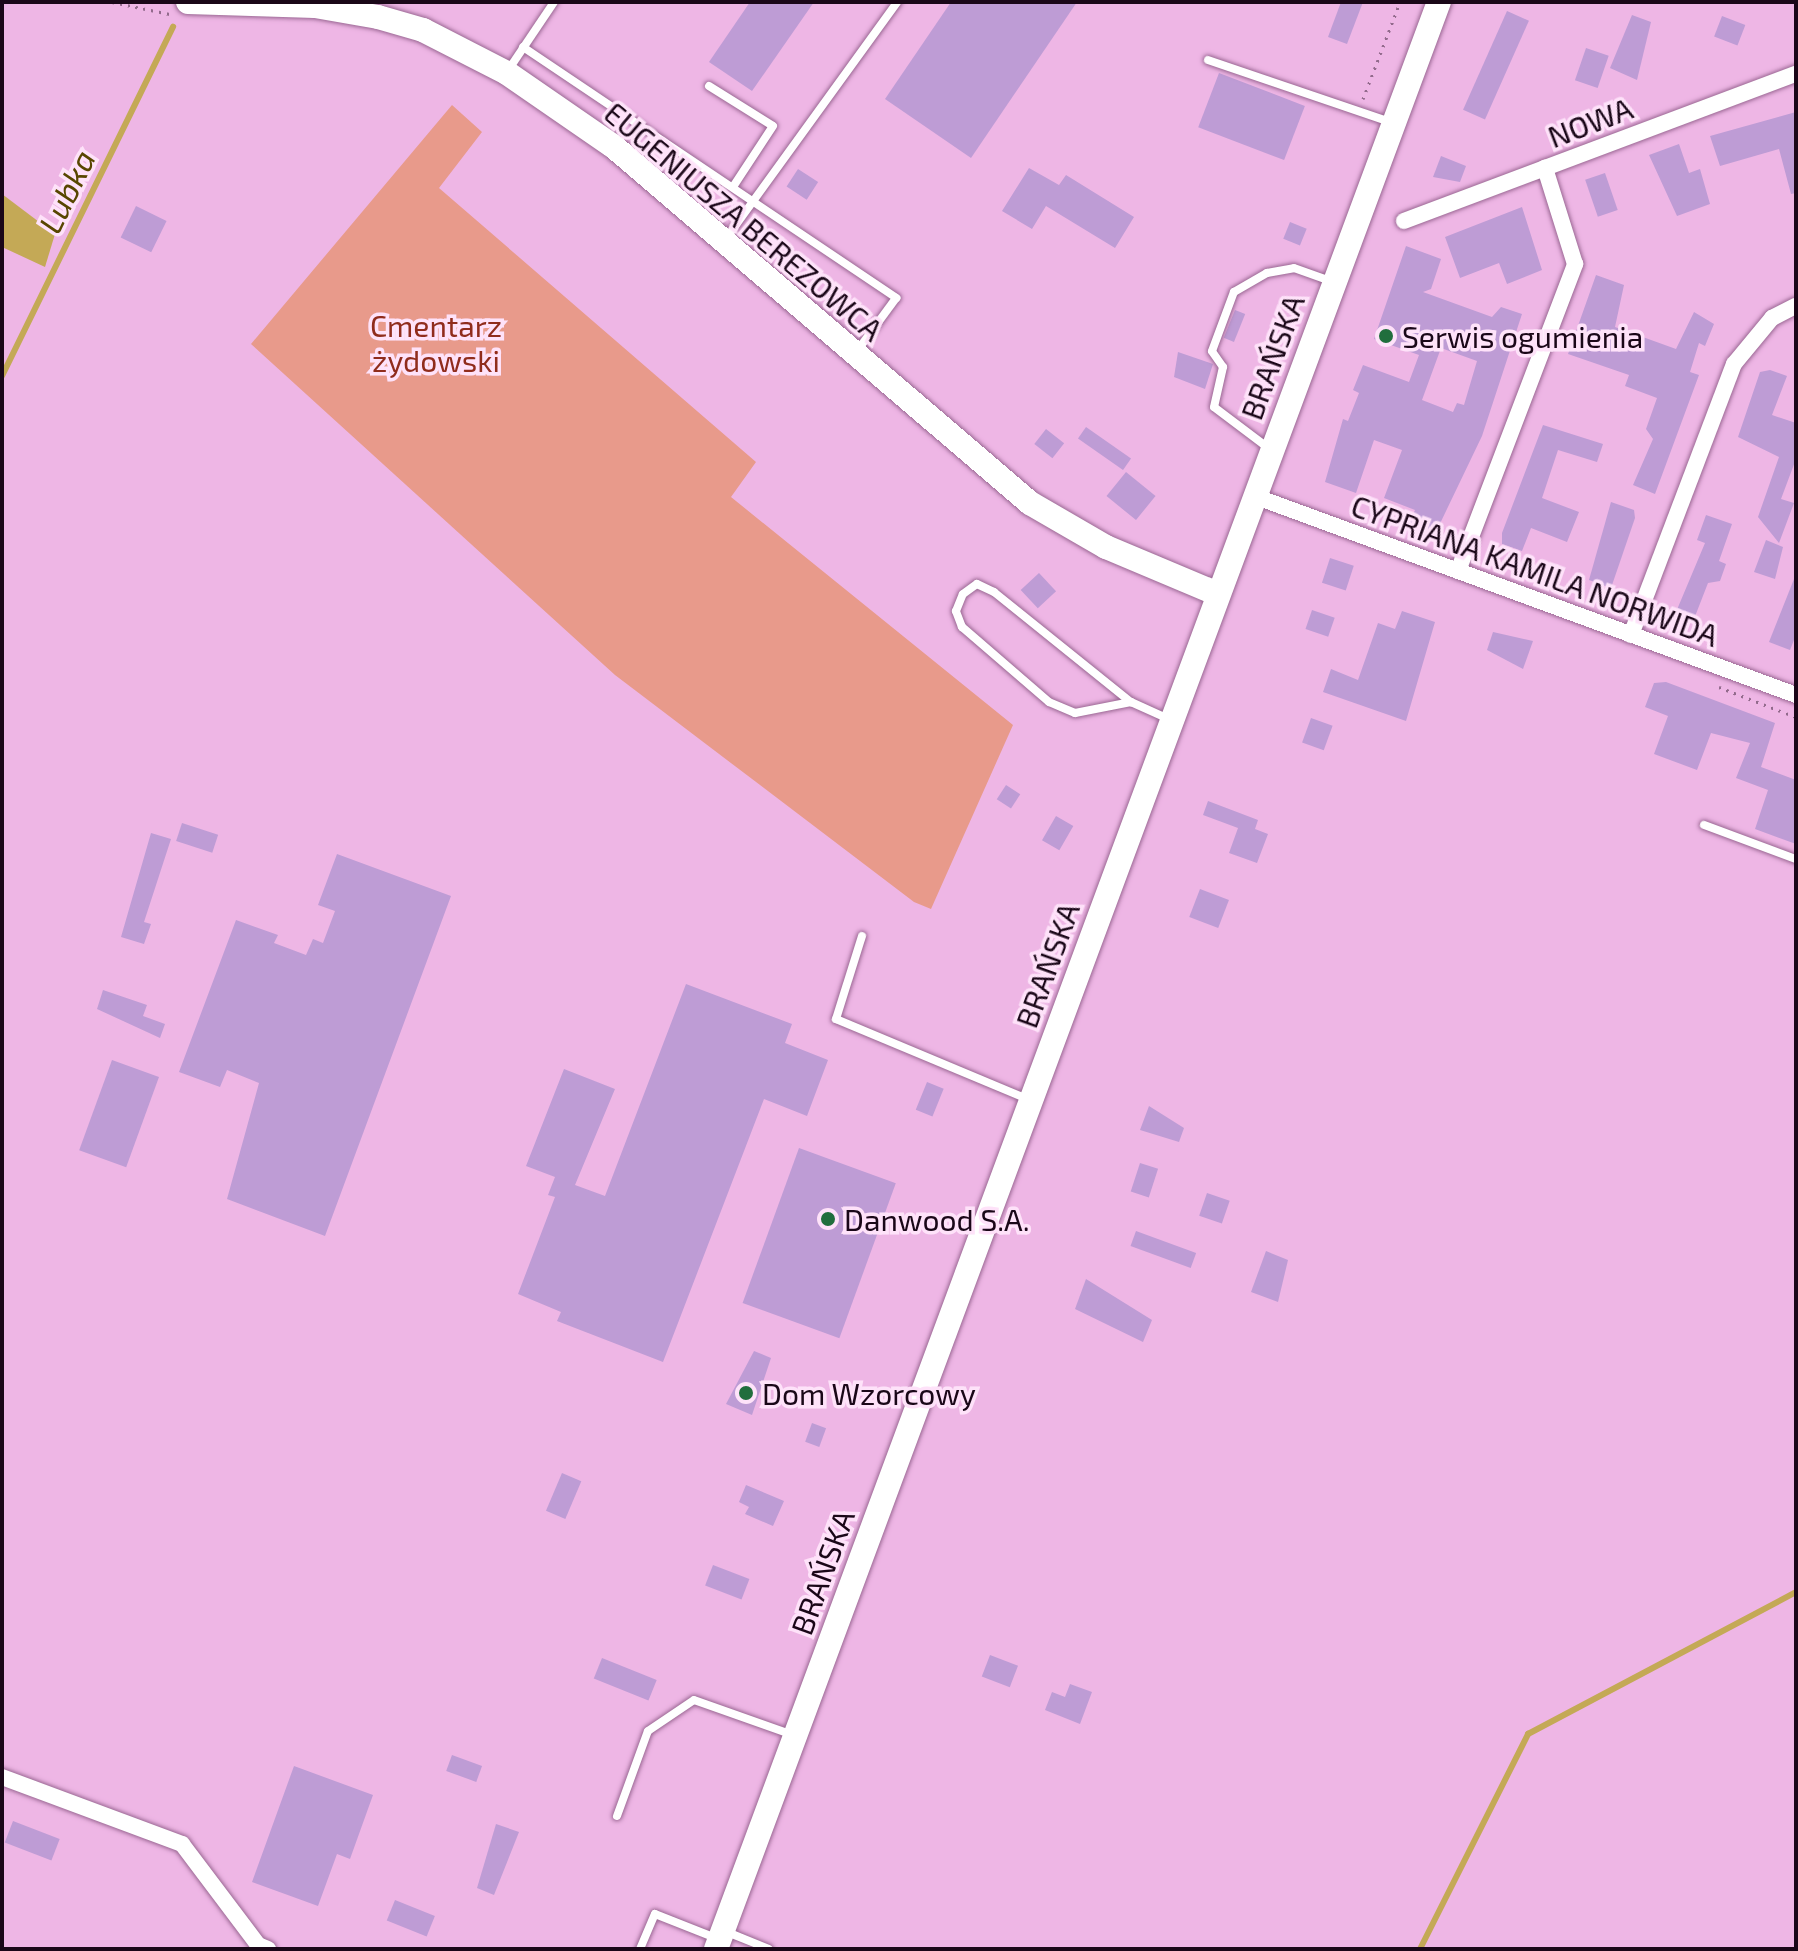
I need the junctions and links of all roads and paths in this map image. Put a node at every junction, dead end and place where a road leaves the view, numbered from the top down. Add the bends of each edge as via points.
1 (112, 2) edge
2 (554, 2) edge
3 (897, 2) edge
4 (1400, 2) edge
5 (1439, 2) edge
6 (271, 3) edge
7 (183, 8) edge
8 (379, 10) edge
9 (523, 47) junction
10 (1208, 60) dead end
11 (507, 73) junction
12 (1796, 74) edge
13 (709, 86) dead end
14 (1359, 111) junction
15 (1394, 123) junction
16 (1545, 168) junction
17 (733, 187) junction
18 (752, 202) junction
19 (1404, 221) dead end
20 (725, 240) junction
21 (1334, 283) junction
22 (1796, 306) edge
23 (853, 354) junction
24 (1272, 450) junction
25 (1254, 496) junction
26 (1458, 571) junction
27 (1218, 594) junction
28 (1631, 635) junction
29 (1796, 695) edge
30 (1131, 702) junction
31 (1171, 721) junction
32 (1704, 825) dead end
33 (1796, 859) edge
34 (862, 936) dead end
35 (1031, 1101) junction
36 (795, 1736) junction
37 (2, 1777) edge
38 (617, 1816) dead end
39 (719, 1940) edge
40 (268, 1949) edge
41 (640, 1949) edge
42 (769, 1949) edge

1 - 7 path
2 - 9 lane
3 - 18 lane
4 - 14 path
5 - 15 street, BRAŃSKA
6 - 7 street, EUGENIUSZA BEREZOWCA
6 - 8 street, EUGENIUSZA BEREZOWCA
8 - 11 street, EUGENIUSZA BEREZOWCA
9 - 11 lane
9 - 17 lane
10 - 14 lane
11 - 20 street, EUGENIUSZA BEREZOWCA via 613,146
12 - 16 street, NOWA
13 - 17 lane via 773,126
14 - 15 lane
15 - 21 street, BRAŃSKA
16 - 19 street, NOWA
16 - 26 street via 1575,264
17 - 18 lane
18 - 20 lane
18 - 23 lane via 896,298
20 - 23 street, EUGENIUSZA BEREZOWCA
21 - 24 street, BRAŃSKA
21 - 24 lane via 1294,268 1267,273 1234,292 1212,351 1223,367 1214,407
22 - 28 street via 1772,318 1734,364
23 - 27 street, EUGENIUSZA BEREZOWCA via 1030,503 1106,547
24 - 25 street, BRAŃSKA
25 - 26 street, CYPRIANA KAMILA NORWIDA
25 - 27 street, BRAŃSKA
26 - 28 street, CYPRIANA KAMILA NORWIDA
27 - 31 street, BRAŃSKA
28 - 29 street, CYPRIANA KAMILA NORWIDA
30 - 30 lane via 994,592 977,584 963,594 956,611 962,627 1049,702 1075,713
30 - 31 lane
31 - 35 street, BRAŃSKA
32 - 33 lane
34 - 35 lane via 836,1019
35 - 36 street, BRAŃSKA
36 - 38 lane via 694,1700 648,1731
36 - 39 street, BRAŃSKA
37 - 40 street via 182,1844 258,1945
39 - 41 lane via 655,1914
39 - 42 lane

